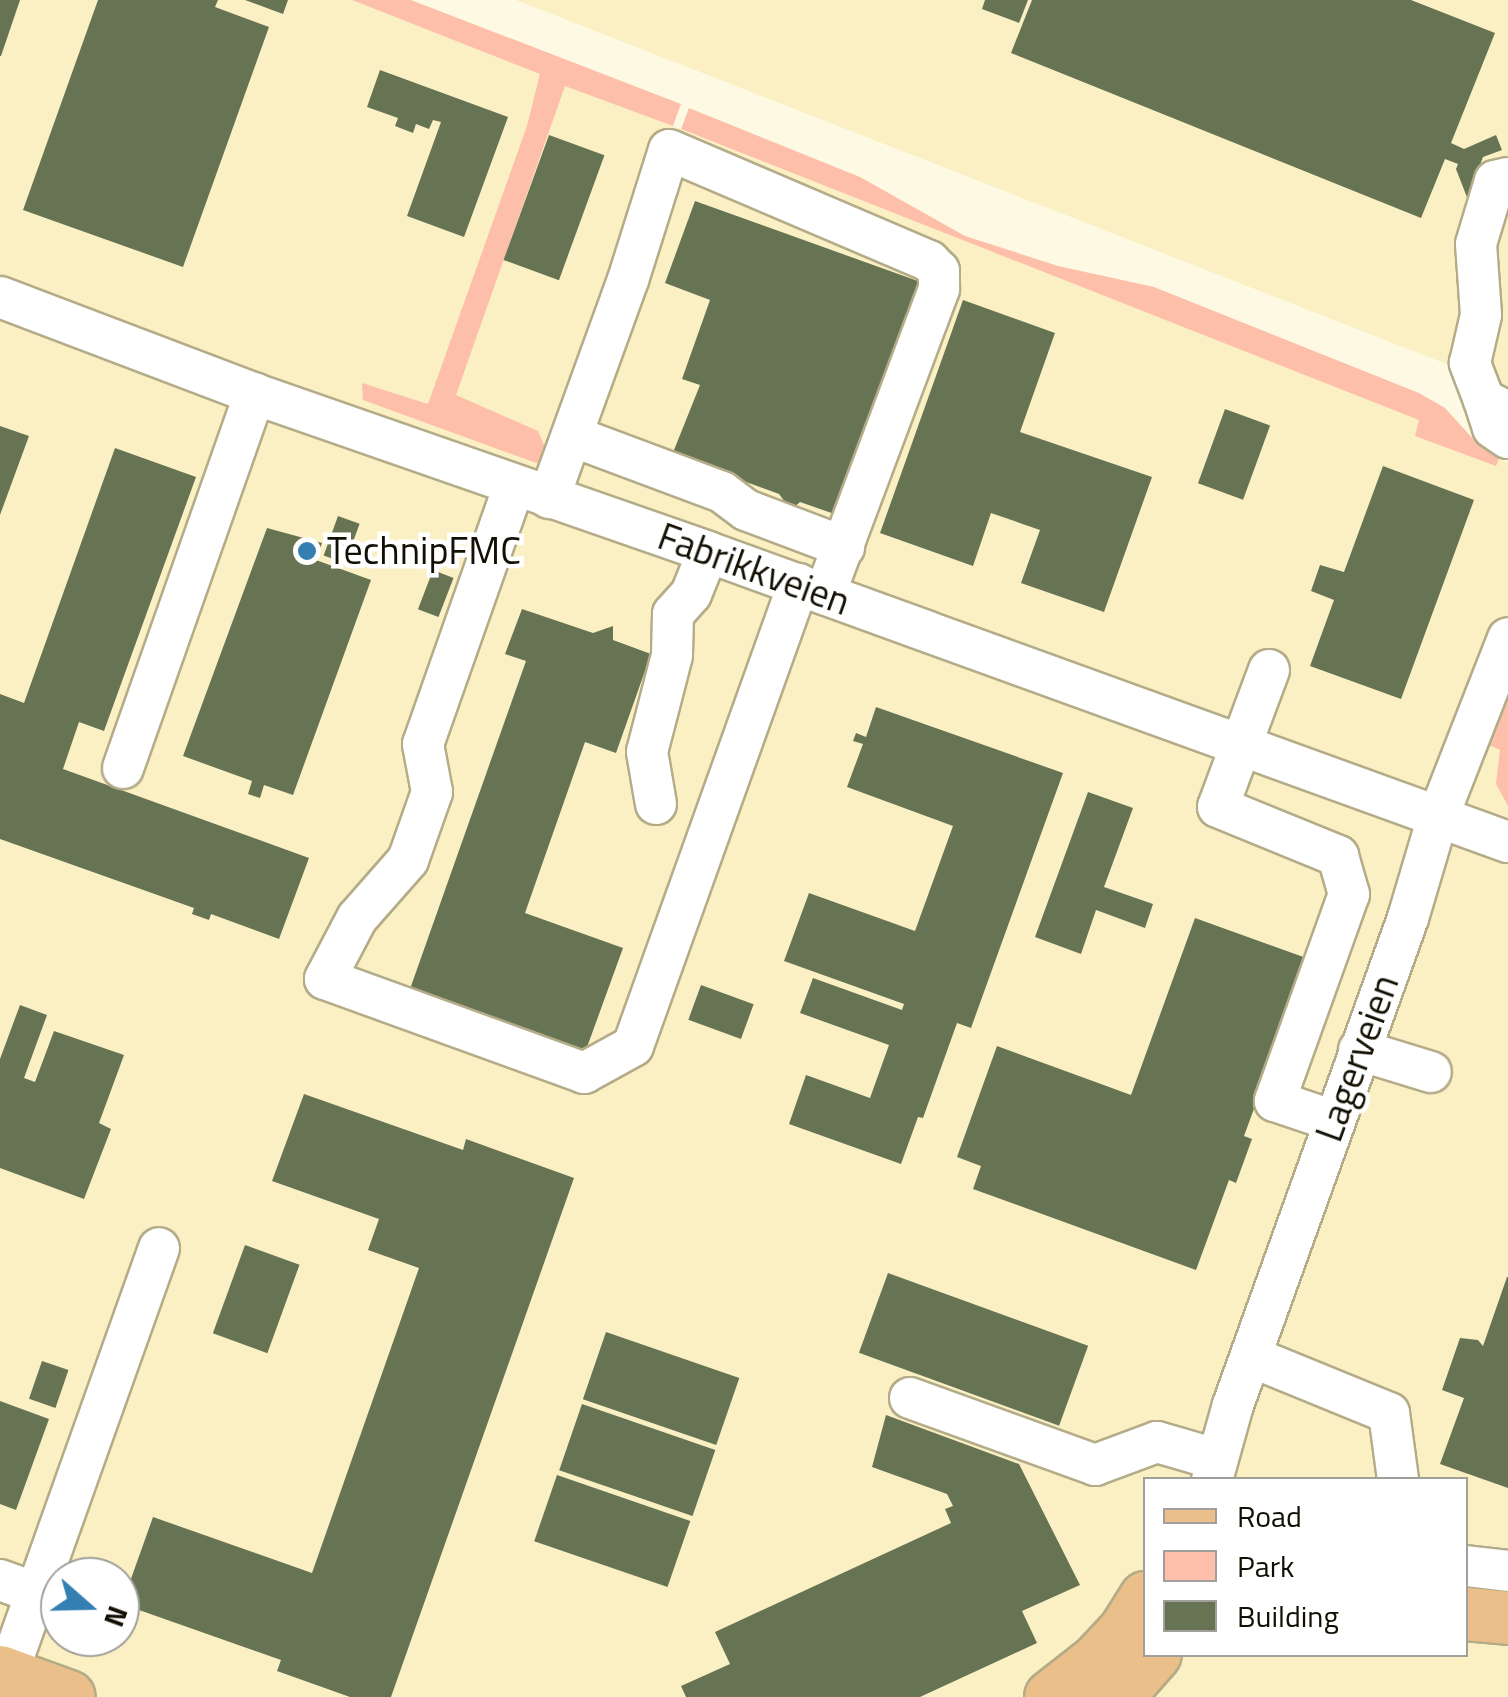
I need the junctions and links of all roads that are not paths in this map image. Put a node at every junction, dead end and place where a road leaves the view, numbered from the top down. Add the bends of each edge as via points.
1 (1508, 178) edge
2 (0, 297) edge
3 (1494, 316) edge
4 (255, 394) junction
5 (1496, 406) edge
6 (572, 436) junction
7 (1508, 438) edge
8 (532, 492) junction
9 (844, 546) junction
10 (708, 552) junction
11 (812, 589) junction
12 (1508, 638) edge
13 (1269, 670) dead end
14 (1238, 746) junction
15 (123, 768) dead end
16 (656, 804) dead end
17 (1438, 817) junction
18 (1508, 842) edge
19 (1358, 1050) junction
20 (1431, 1072) dead end
21 (1334, 1121) junction
22 (159, 1248) dead end
23 (1252, 1357) junction
24 (910, 1398) dead end
25 (1214, 1469) edge
26 (1398, 1477) edge
27 (1468, 1566) edge
28 (1508, 1571) edge
29 (18, 1587) edge
30 (1143, 1603) edge
31 (1468, 1614) edge
32 (1508, 1618) edge
33 (4, 1674) edge
34 (69, 1697) edge
35 (1051, 1697) edge

1 - 3 street via 1495,181 1476,244
2 - 4 street, Fabrikkveien
3 - 5 street via 1470,363
4 - 8 street, Fabrikkveien
4 - 15 street
5 - 7 street via 1493,428
6 - 8 street
6 - 9 street
6 - 9 street via 669,150 928,260 939,271 939,289
8 - 10 street, Fabrikkveien
8 - 11 street via 423,744 432,792 408,860 356,918 325,979 584,1072 633,1046
9 - 11 street
10 - 11 street, Fabrikkveien
10 - 16 street via 691,594 673,614 672,655 647,752
11 - 14 street, Fabrikkveien
12 - 17 street, Lagerveien
13 - 14 street
14 - 17 street, Fabrikkveien
14 - 21 street via 1218,807 1338,856 1349,894 1275,1101
17 - 18 street, Fabrikkveien
17 - 19 street, Lagerveien
19 - 20 street
19 - 21 street, Lagerveien
21 - 23 street, Lagerveien
22 - 29 street
23 - 25 street, Lagerveien
23 - 26 street via 1389,1413
24 - 25 street via 1095,1464 1157,1442
27 - 28 street
29 - 33 street
30 - 35 main road via 1097,1661
31 - 32 main road
33 - 34 main road

